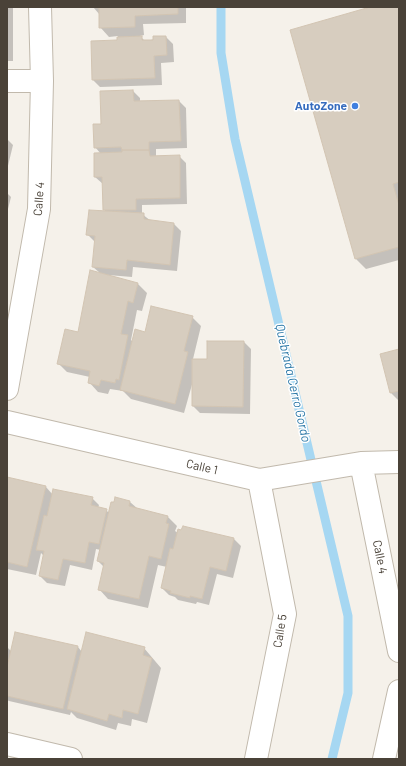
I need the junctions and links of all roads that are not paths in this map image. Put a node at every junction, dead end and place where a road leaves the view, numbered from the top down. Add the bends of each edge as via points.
1 (40, 7) edge
2 (7, 81) edge
3 (42, 81) junction
4 (7, 389) edge
5 (7, 422) edge
6 (399, 462) edge
7 (361, 463) junction
8 (259, 480) junction
9 (399, 651) edge
10 (399, 691) edge
11 (7, 744) edge
12 (71, 759) edge
13 (256, 759) edge
14 (384, 759) edge

1 - 3 street, Calle 4
2 - 3 street
3 - 4 street, Calle 4 via 40,209
5 - 8 street, Calle 1
6 - 7 street, Calle 1
7 - 8 street, Calle 1
7 - 9 street, Calle 4
8 - 13 street, Calle 5 via 285,614
10 - 14 street
11 - 12 street

